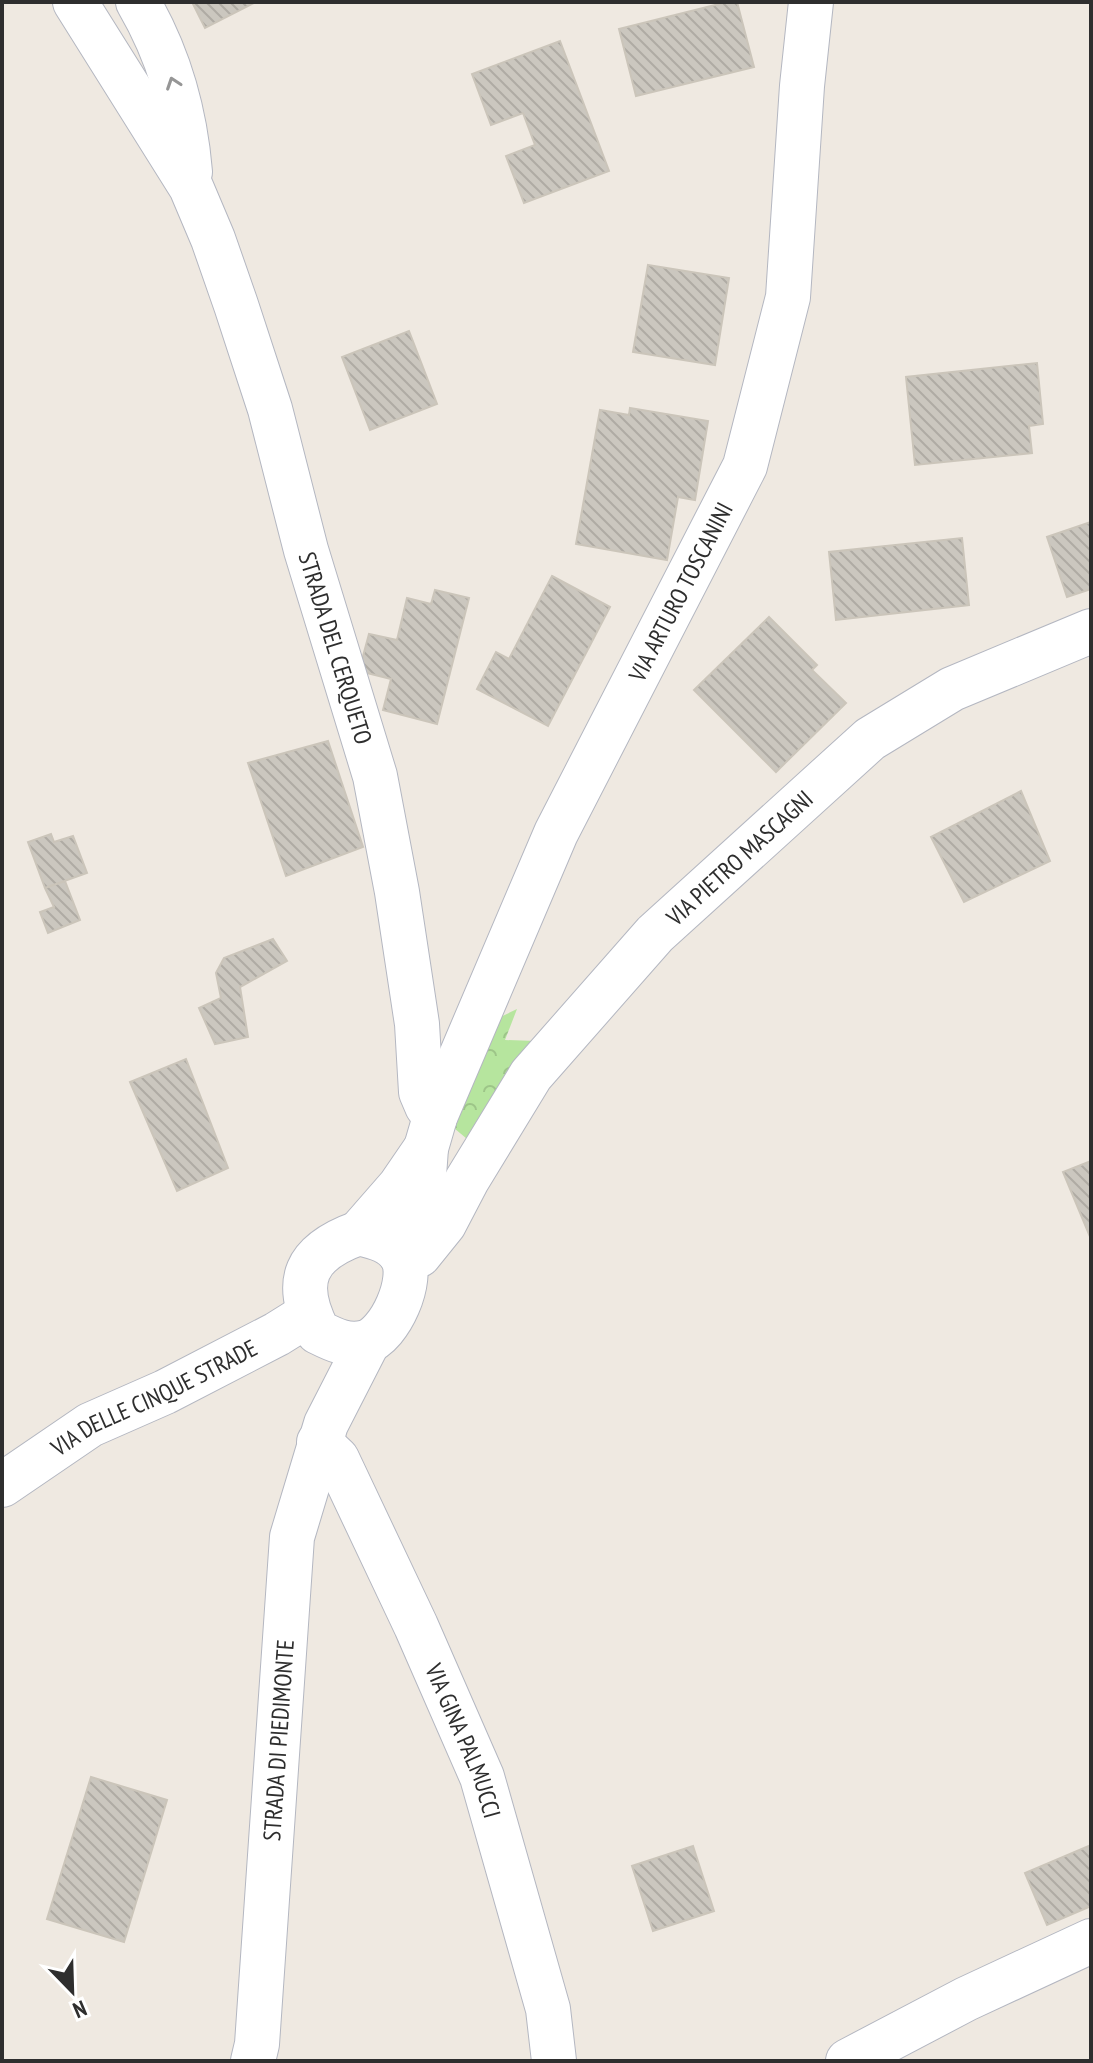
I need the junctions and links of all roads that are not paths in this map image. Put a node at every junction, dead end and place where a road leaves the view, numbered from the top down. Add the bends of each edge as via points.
1 (75, 2) edge
2 (138, 2) edge
3 (811, 2) edge
4 (191, 187) junction
5 (1091, 631) edge
6 (431, 1132) junction
7 (467, 1180) junction
8 (422, 1204) junction
9 (368, 1224) junction
10 (404, 1263) junction
11 (314, 1323) junction
12 (368, 1342) junction
13 (322, 1433) junction
14 (2, 1485) edge
15 (1091, 1941) edge
16 (253, 2061) edge
17 (554, 2061) edge
18 (848, 2061) edge

1 - 4 street, STRADA DEL CERQUETO
4 -> 2 street, STRADA DEL CERQUETO via 187,130 175,84
3 - 6 street, VIA ARTURO TOSCANINI via 788,297 745,466 556,833
4 - 6 street, STRADA DEL CERQUETO via 270,409 306,550 375,776
5 - 7 street, VIA PIETRO MASCAGNI via 952,689 870,739 655,934 531,1075
6 - 8 street, VIA ARTURO TOSCANINI
6 - 9 street, VIA ARTURO TOSCANINI
7 - 8 street, VIA PIETRO MASCAGNI
7 - 10 street, VIA PIETRO MASCAGNI via 444,1224
8 - 9 street, VIA PIETRO MASCAGNI
8 - 10 street, VIA ARTURO TOSCANINI
9 - 10 street
9 - 11 street via 313,1260 305,1275 305,1299
10 - 12 street via 403,1292
11 - 12 street via 344,1344
11 - 13 street, STRADA DI PIEDIMONTE
11 - 14 street, VIA DELLE CINQUE STRADE via 277,1334 90,1425
12 - 13 street, STRADA DI PIEDIMONTE
13 - 16 street, STRADA DI PIEDIMONTE via 292,1537
13 - 17 street, VIA GINA PALMUCCI via 482,1777 548,2009
15 - 18 street

